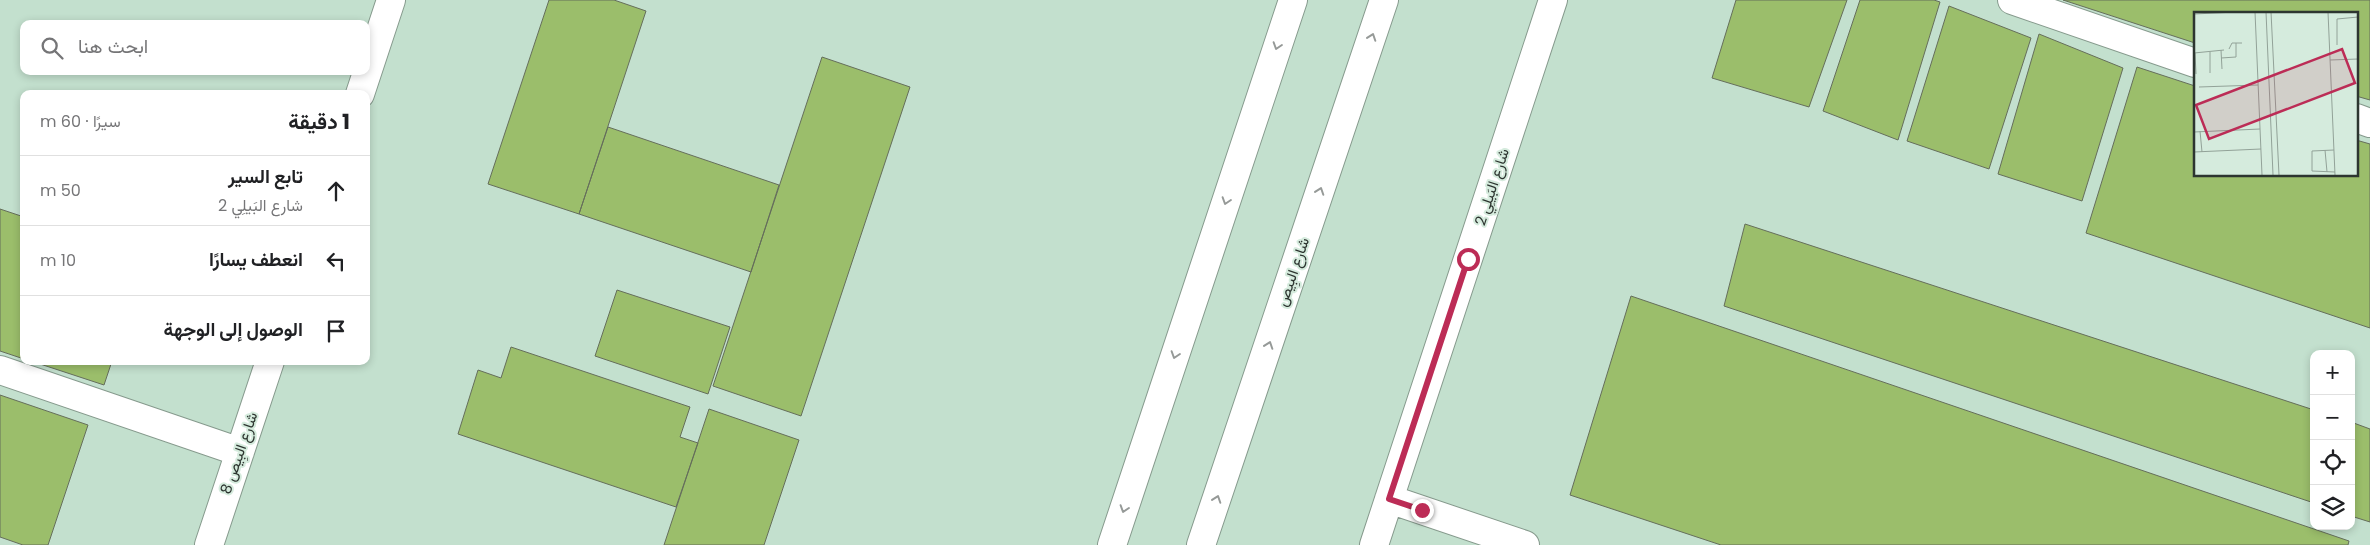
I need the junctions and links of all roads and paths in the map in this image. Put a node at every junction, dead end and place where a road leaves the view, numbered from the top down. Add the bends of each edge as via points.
1 (391, 0) edge
2 (1293, 0) edge
3 (1384, 0) edge
4 (1554, 0) edge
5 (2012, 0) edge
6 (2194, 63) edge
7 (370, 64) edge
8 (366, 75) edge
9 (361, 90) edge
10 (2358, 119) edge
11 (2370, 123) edge
12 (269, 365) edge
13 (0, 370) edge
14 (240, 452) junction
15 (1389, 499) junction
16 (209, 545) edge
17 (1112, 545) edge
18 (1201, 545) edge
19 (1374, 545) edge
20 (1525, 545) edge

1 - 7 street
2 -> 17 street
18 -> 3 street, شارع البِيص
4 - 15 street, شارع البَيلِي 2
5 - 6 street
8 - 9 street
10 - 11 street
12 - 14 street, شارع البِيص 8
13 - 14 street
14 - 16 street, شارع البِيص 8
15 - 19 street, شارع البَيلِي 2
15 - 20 street

